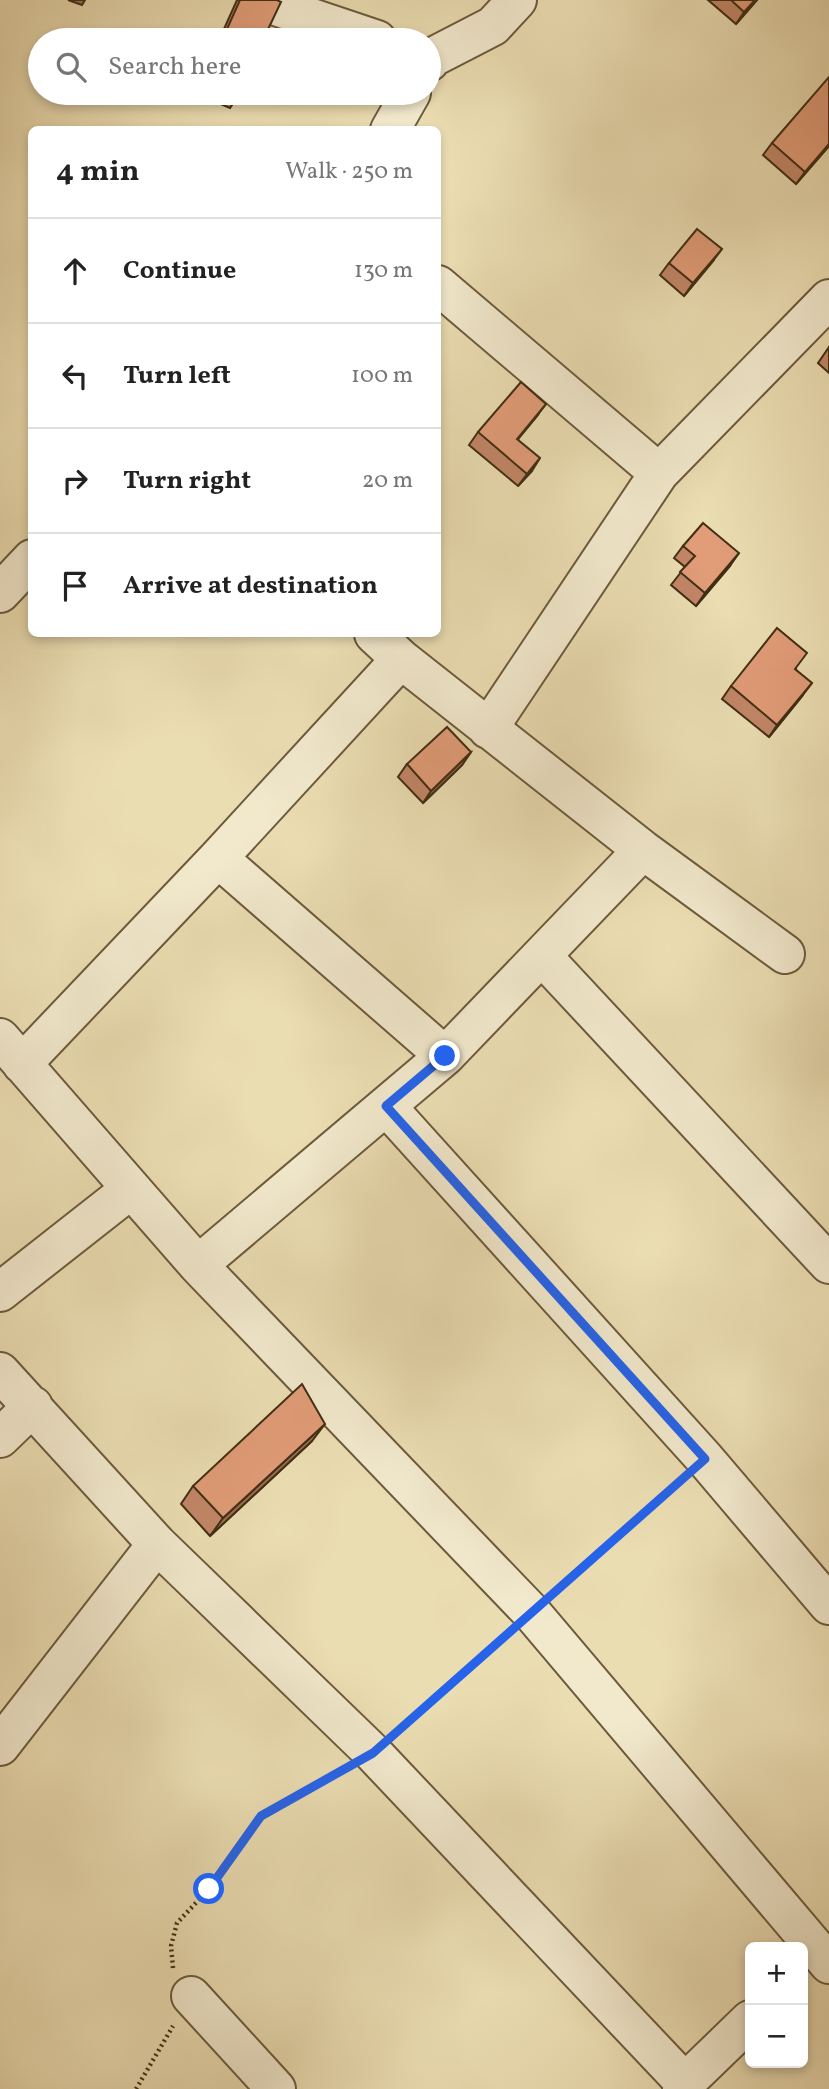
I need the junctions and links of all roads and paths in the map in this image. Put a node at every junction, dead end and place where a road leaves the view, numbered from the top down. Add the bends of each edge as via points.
1 (258, 0) edge
2 (517, 0) edge
3 (341, 28) edge
4 (441, 53) edge
5 (404, 105) edge
6 (392, 126) edge
7 (441, 288) edge
8 (829, 299) edge
9 (659, 473) junction
10 (28, 563) edge
11 (1, 589) edge
12 (387, 646) edge
13 (488, 729) junction
14 (643, 850) junction
15 (218, 859) junction
16 (785, 954) dead end
17 (542, 956) junction
18 (11, 1051) edge
19 (445, 1056) junction
20 (386, 1106) junction
21 (131, 1189) junction
22 (829, 1264) edge
23 (198, 1265) junction
24 (0, 1292) edge
25 (0, 1372) edge
26 (33, 1406) junction
27 (0, 1438) edge
28 (705, 1459) junction
29 (157, 1544) junction
30 (829, 1605) edge
31 (532, 1613) junction
32 (0, 1746) edge
33 (373, 1753) junction
34 (820, 1957) edge
35 (191, 1996) junction
36 (745, 2025) edge
37 (684, 2086) edge
38 (136, 2089) edge
39 (276, 2089) edge

1 - 3 street
2 - 4 street via 493,26
5 - 6 street
7 - 9 street
8 - 9 street
9 - 13 street
10 - 11 street
12 - 13 street
12 - 15 street
13 - 14 street
14 - 16 street
14 - 17 street
15 - 18 street
15 - 19 street
17 - 19 street
17 - 22 street
18 - 21 street
19 - 20 street
20 - 23 street
20 - 28 street
21 - 23 street
21 - 24 street
23 - 31 street
25 - 26 street
26 - 27 street
26 - 29 street
28 - 30 street
28 - 31 path
29 - 32 street
29 - 33 street
31 - 33 path
31 - 34 street
33 - 35 path via 261,1816 209,1889 177,1923 171,1946 173,1968
33 - 37 street
35 - 38 path
35 - 39 street
36 - 37 street

